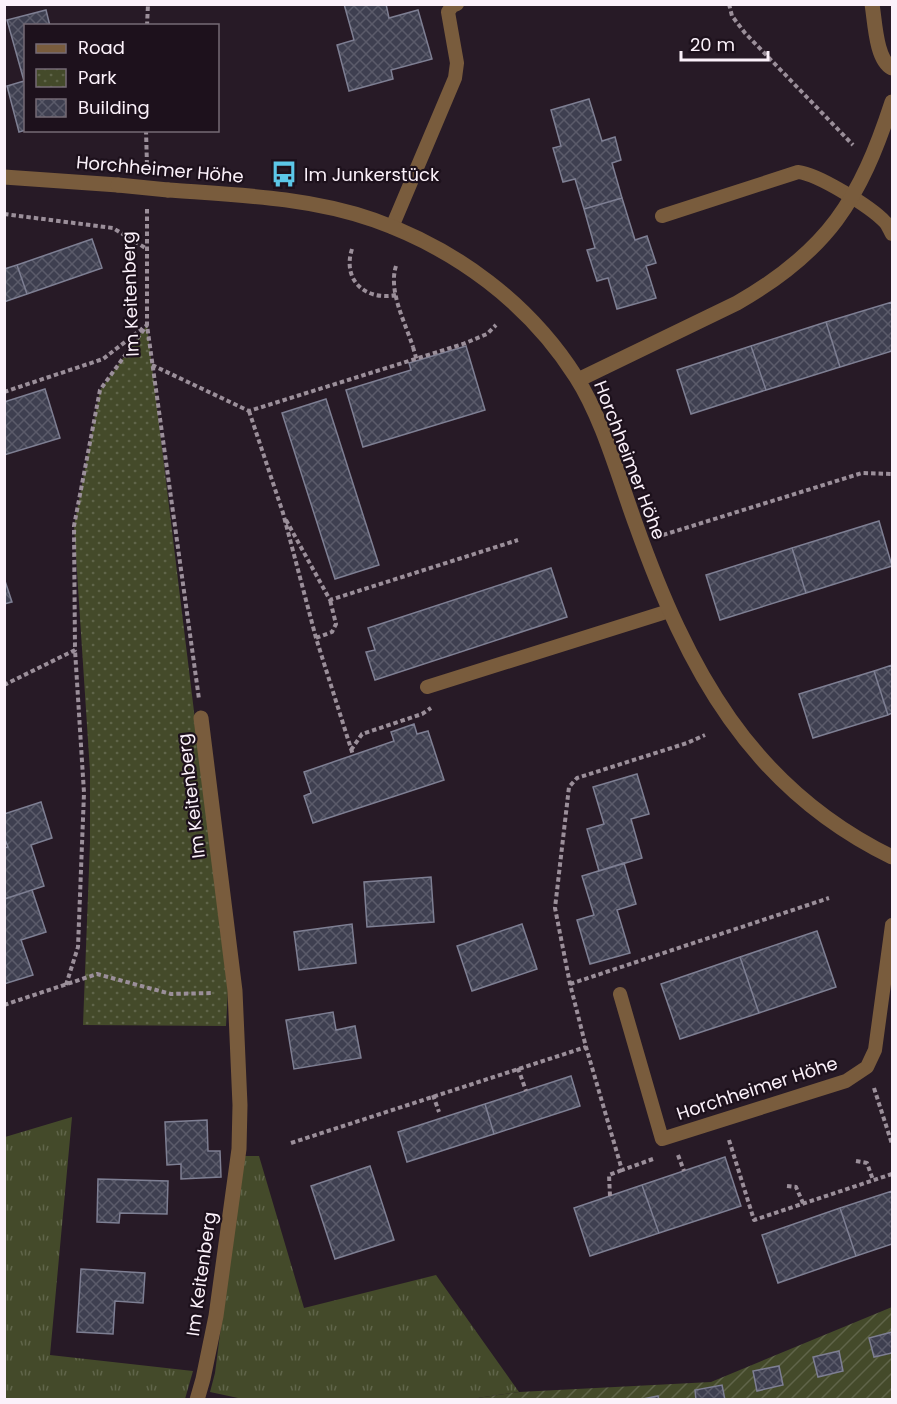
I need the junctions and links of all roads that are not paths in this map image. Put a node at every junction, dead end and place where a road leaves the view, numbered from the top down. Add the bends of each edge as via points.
1 (457, 4) edge
2 (872, 4) edge
3 (892, 68) edge
4 (892, 102) edge
5 (4, 177) edge
6 (852, 198) junction
7 (662, 216) dead end
8 (392, 227) junction
9 (892, 234) edge
10 (578, 380) junction
11 (669, 610) junction
12 (427, 687) road end
13 (201, 718) road end
14 (892, 857) edge
15 (892, 925) edge
16 (620, 994) dead end
17 (197, 1400) edge

1 - 8 lane via 447,12 457,63 455,78
2 - 3 street via 882,56
4 - 6 street via 871,163
5 - 8 street, Horchheimer Höhe, bridge via 303,203
6 - 7 lane via 817,177 798,172
6 - 9 lane via 885,222
6 - 10 street via 819,242 762,289
8 - 10 street, Horchheimer Höhe via 460,261 494,286 547,338
10 - 11 street, Horchheimer Höhe via 597,418
11 - 12 lane
11 - 14 street, Horchheimer Höhe via 714,697 753,751 812,807
13 - 17 street, Im Keitenberg via 235,991 239,1149 216,1316
15 - 16 lane, Horchheimer Höhe via 875,1050 867,1067 846,1081 662,1139

